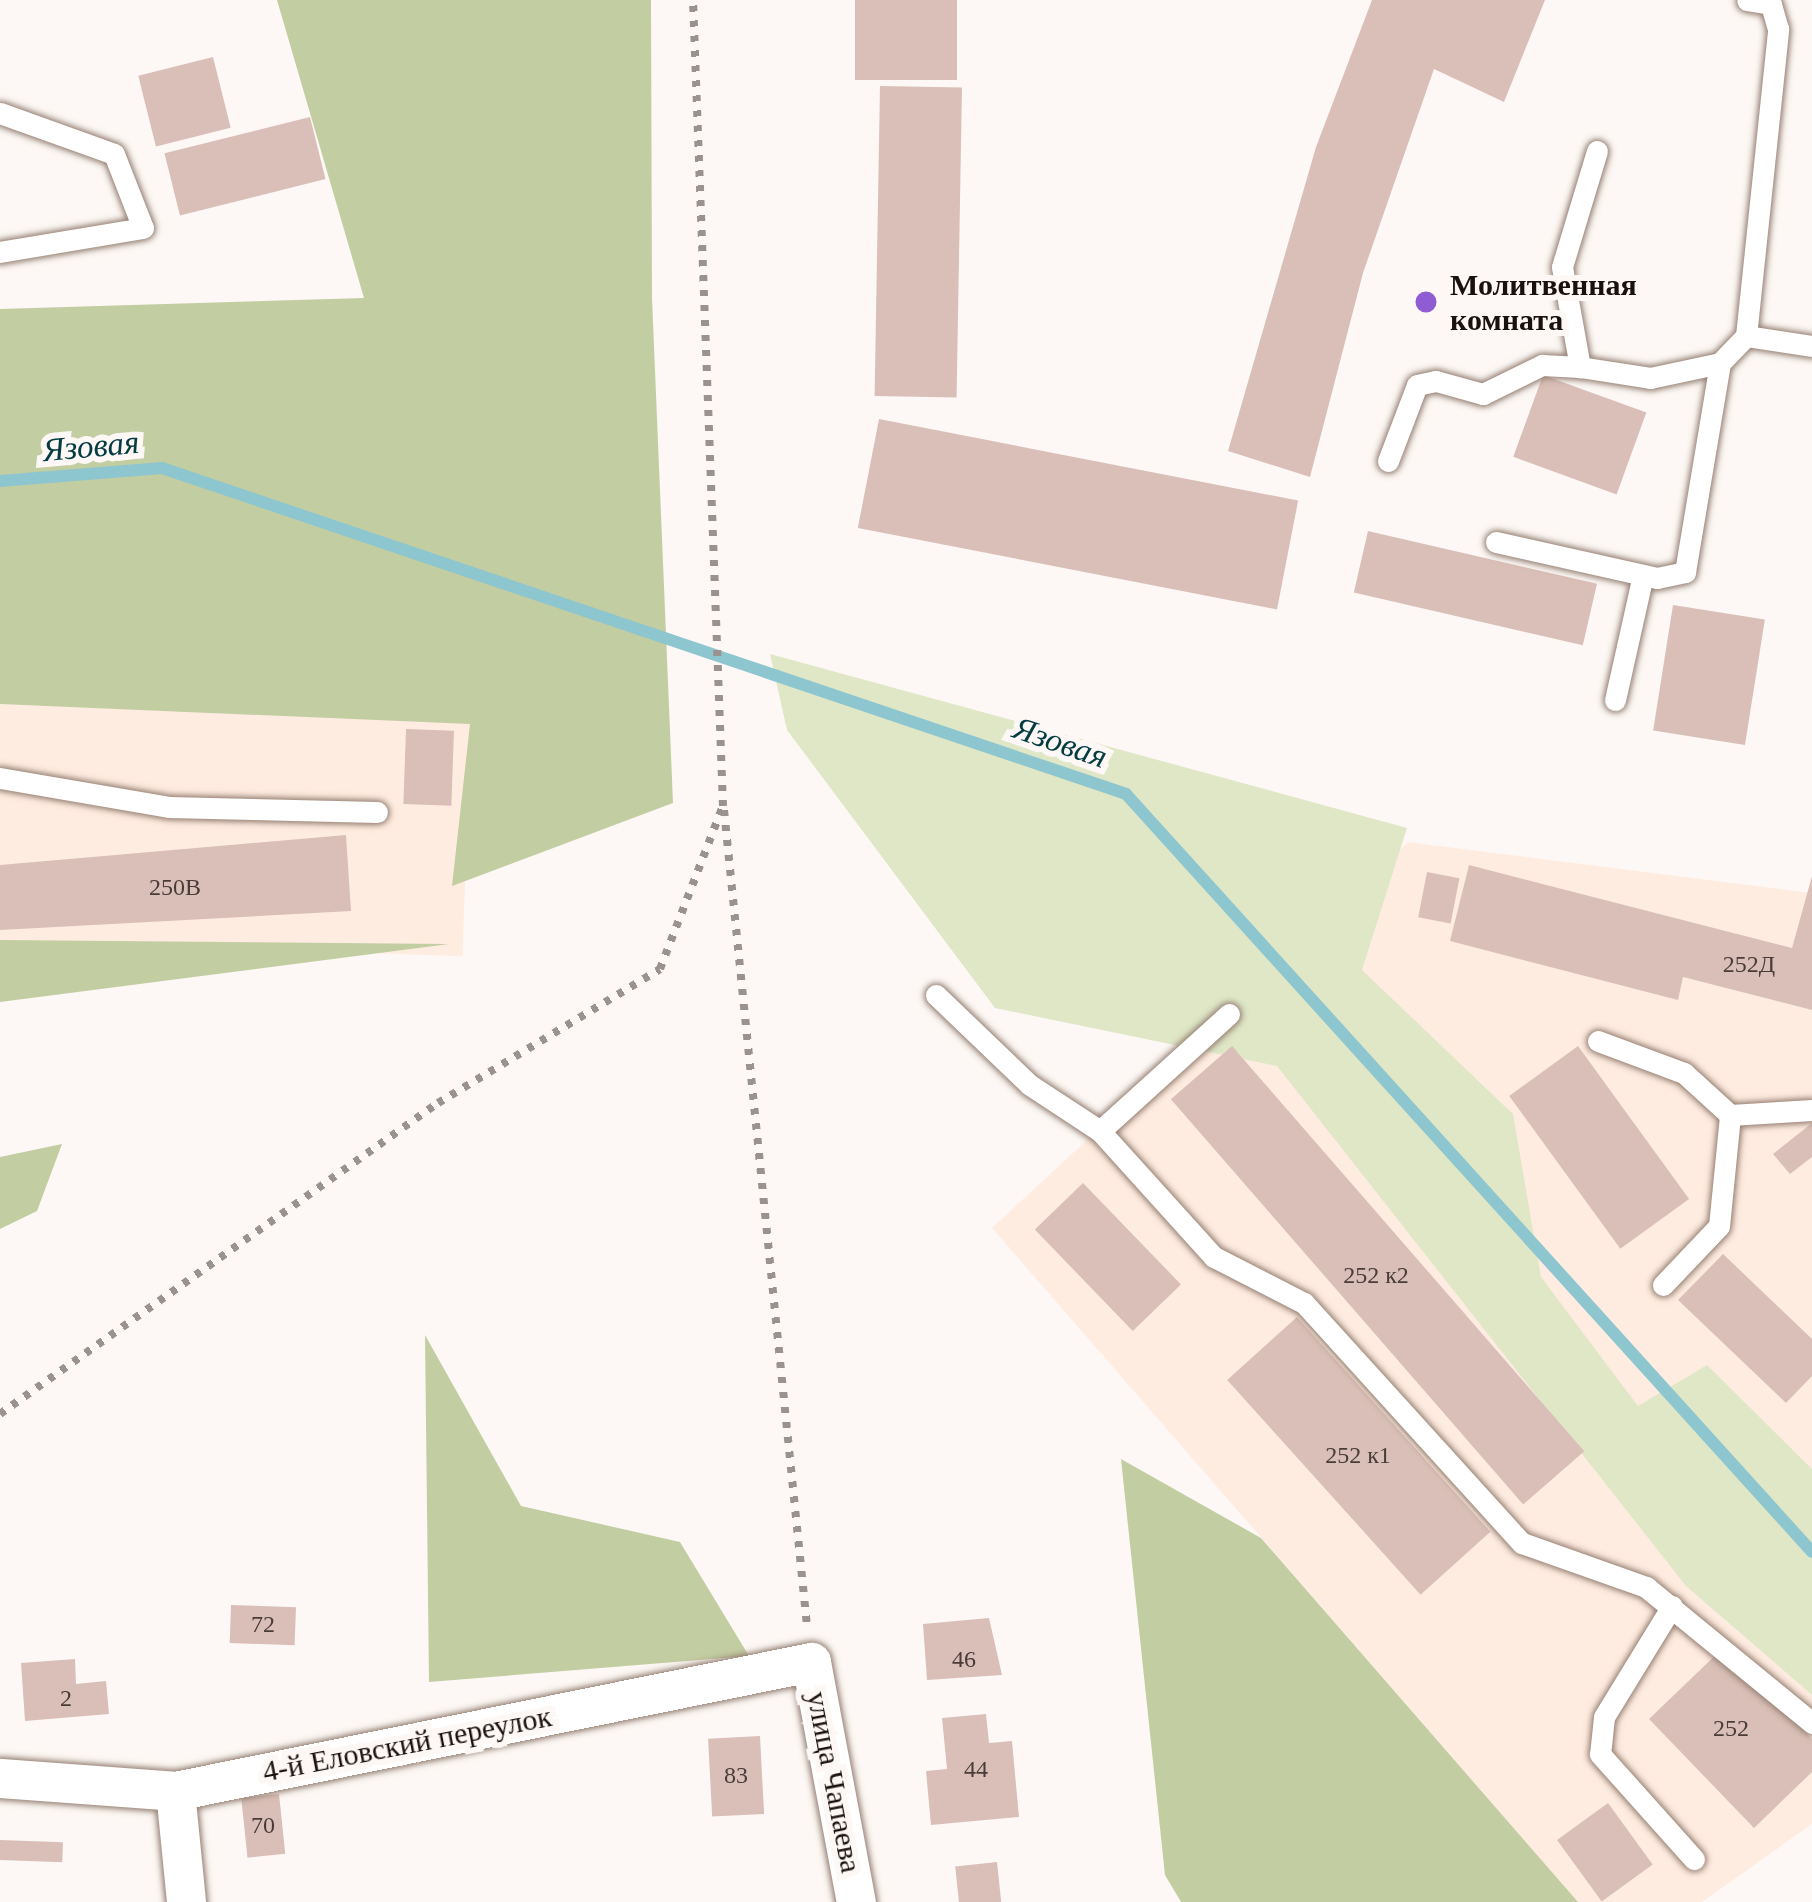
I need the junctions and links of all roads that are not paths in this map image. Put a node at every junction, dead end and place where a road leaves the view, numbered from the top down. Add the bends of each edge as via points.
1 (1747, 0) edge
2 (0, 113) edge
3 (1597, 151) dead end
4 (0, 253) edge
5 (1746, 336) junction
6 (1812, 346) edge
7 (1720, 362) junction
8 (1580, 367) junction
9 (1388, 461) dead end
10 (1496, 542) dead end
11 (1643, 575) junction
12 (1615, 700) dead end
13 (0, 778) edge
14 (377, 812) dead end
15 (936, 995) dead end
16 (1229, 1013) dead end
17 (1598, 1041) dead end
18 (1812, 1110) edge
19 (1730, 1114) junction
20 (1100, 1131) junction
21 (1663, 1285) dead end
22 (1672, 1606) junction
23 (811, 1662) joint
24 (1812, 1723) edge
25 (0, 1778) edge
26 (175, 1790) junction
27 (1694, 1859) dead end
28 (186, 1902) edge
29 (856, 1902) edge

1 - 5 lane via 1771,4 1778,29
2 - 4 lane via 114,154 143,228
3 - 8 lane via 1562,267
5 - 6 lane
5 - 7 lane
7 - 8 lane via 1650,378
7 - 11 lane via 1685,572
8 - 9 lane via 1542,365 1483,394 1436,381 1418,385
10 - 11 lane
11 - 12 lane
13 - 14 lane via 169,807
15 - 20 lane via 1030,1085
16 - 20 lane
17 - 19 lane via 1684,1073
18 - 19 lane
19 - 21 lane via 1719,1226
20 - 22 lane via 1214,1257 1304,1303 1522,1544 1646,1587
22 - 24 lane
22 - 27 lane via 1598,1733 1611,1773
23 - 26 street, 4-й Еловский переулок
23 - 29 street, улица Чапаева
25 - 26 street, 4-й Еловский переулок
26 - 28 street

